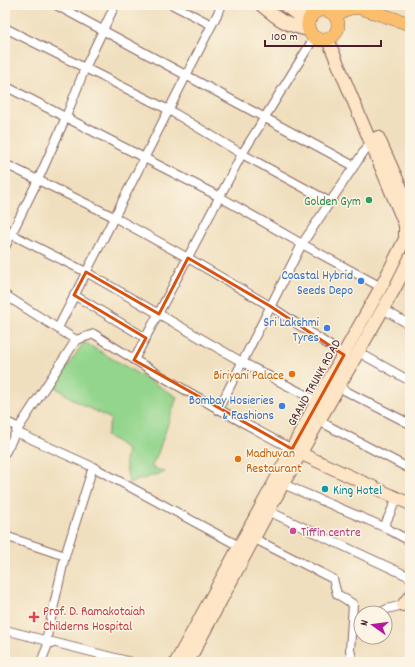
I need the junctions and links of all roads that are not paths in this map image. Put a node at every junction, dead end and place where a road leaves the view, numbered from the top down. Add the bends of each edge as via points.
1 (56, 5) edge
2 (115, 5) edge
3 (173, 5) edge
4 (222, 5) edge
5 (261, 5) edge
6 (284, 5) edge
7 (328, 10) edge
8 (410, 24) edge
9 (212, 25) junction
10 (5, 28) edge
11 (311, 29) junction
12 (103, 31) junction
13 (331, 38) junction
14 (85, 68) junction
15 (186, 75) junction
16 (5, 86) edge
17 (169, 110) junction
18 (66, 117) junction
19 (265, 118) junction
20 (371, 141) junction
21 (242, 154) junction
22 (145, 157) junction
23 (5, 164) edge
24 (354, 166) junction
25 (38, 180) junction
26 (220, 197) junction
27 (330, 202) junction
28 (410, 208) edge
29 (114, 217) junction
30 (8, 233) edge
31 (302, 244) junction
32 (5, 247) edge
33 (188, 258) junction
34 (410, 258) edge
35 (86, 272) junction
36 (382, 286) junction
37 (74, 294) junction
38 (5, 295) edge
39 (270, 306) junction
40 (383, 309) junction
41 (159, 314) junction
42 (410, 325) edge
43 (58, 328) junction
44 (146, 338) junction
45 (76, 340) junction
46 (358, 352) junction
47 (344, 355) junction
48 (134, 360) junction
49 (242, 362) junction
50 (410, 381) edge
51 (338, 387) junction
52 (317, 401) junction
53 (218, 410) junction
54 (5, 421) edge
55 (319, 421) junction
56 (410, 424) edge
57 (17, 430) junction
58 (296, 451) junction
59 (5, 453) edge
60 (93, 467) junction
61 (410, 469) edge
62 (283, 484) junction
63 (397, 498) junction
64 (410, 504) edge
65 (268, 511) junction
66 (384, 527) junction
67 (5, 536) edge
68 (253, 538) junction
69 (410, 540) edge
70 (239, 546) junction
71 (65, 556) junction
72 (410, 577) edge
73 (407, 600) edge
74 (393, 607) edge
75 (352, 610) joint
76 (5, 630) edge
77 (47, 642) junction
78 (41, 662) edge
79 (131, 662) edge
80 (176, 662) edge
81 (188, 662) edge
82 (353, 662) edge

1 - 12 street
2 - 12 street
3 - 9 street
4 - 9 street
5 - 11 main road via 288,25
6 - 11 main road
7 - 8 main road via 362,8
7 - 11 main road via 313,15
7 - 13 main road via 338,25 338,30
9 - 15 street
10 - 14 street
11 - 13 main road via 323,41
11 - 19 street
12 - 14 street
12 - 15 street
13 - 20 main road, GRAND TRUNK ROAD
13 - 28 main road
14 - 17 street
14 - 18 street
15 - 17 street
15 - 19 street
16 - 18 street
17 - 21 street
17 - 22 street
18 - 22 street
18 - 25 street
19 - 21 street
19 - 24 street
20 - 24 street
20 - 36 main road, GRAND TRUNK ROAD via 406,232 402,248
21 - 26 street
21 - 27 street
22 - 26 street
22 - 29 street
23 - 25 street
24 - 27 street
25 - 29 street
25 - 30 street
26 - 31 street
26 - 33 street
27 - 31 street
29 - 33 street
29 - 35 street
30 - 32 street
30 - 35 street
31 - 36 street
31 - 39 street
33 - 39 street
33 - 41 street
34 - 40 main road, GRAND TRUNK ROAD
35 - 37 street
35 - 41 street
36 - 47 main road, GRAND TRUNK ROAD
37 - 43 street
37 - 44 street
38 - 43 street
39 - 47 street
39 - 49 street
40 - 42 street
40 - 46 main road, GRAND TRUNK ROAD
41 - 44 street
41 - 49 street
43 - 45 street
44 - 48 street
45 - 48 street via 94,334
45 - 57 street
46 - 50 street
46 - 51 main road, GRAND TRUNK ROAD
47 - 52 main road, GRAND TRUNK ROAD
48 - 53 street
49 - 52 street
49 - 53 street
51 - 55 main road, GRAND TRUNK ROAD
51 - 56 street
52 - 58 main road, GRAND TRUNK ROAD
53 - 58 street
54 - 57 street
55 - 58 main road, GRAND TRUNK ROAD
55 - 61 street
57 - 59 street
57 - 60 street
58 - 62 main road, GRAND TRUNK ROAD
58 - 63 main road
58 - 70 main road, GRAND TRUNK ROAD via 275,481
60 - 70 street
60 - 71 street
62 - 65 main road, GRAND TRUNK ROAD
62 - 66 street
63 - 64 main road
63 - 66 street
65 - 68 main road, GRAND TRUNK ROAD
65 - 72 street
66 - 69 street
67 - 71 street
68 - 75 street via 334,579 337,594 353,604
68 - 81 main road, GRAND TRUNK ROAD
70 - 80 main road, GRAND TRUNK ROAD
71 - 77 street
73 - 74 street
75 - 82 street via 350,650
76 - 77 street
77 - 78 street
77 - 79 street

